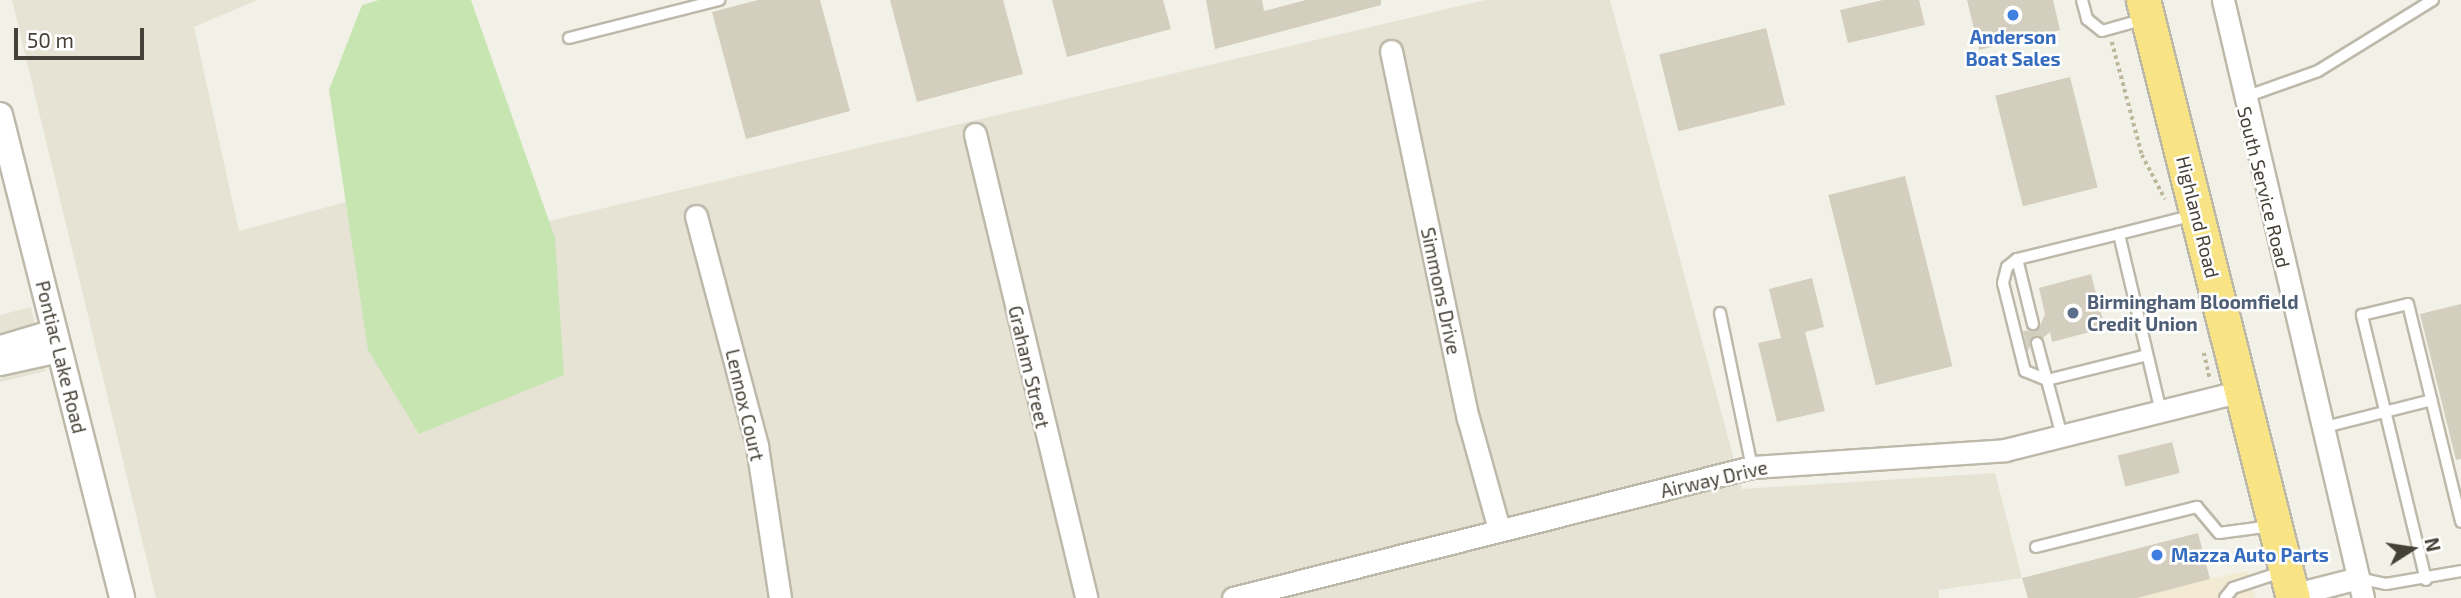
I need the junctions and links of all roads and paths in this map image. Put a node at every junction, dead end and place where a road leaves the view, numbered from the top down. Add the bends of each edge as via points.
1 (719, 0) edge
2 (2082, 0) edge
3 (2223, 0) edge
4 (2433, 0) edge
5 (2145, 9) edge
6 (2115, 28) junction
7 (569, 38) dead end
8 (1391, 51) dead end
9 (2242, 98) junction
10 (0, 115) edge
11 (975, 134) dead end
12 (696, 216) dead end
13 (2184, 218) junction
14 (2119, 234) junction
15 (2017, 259) junction
16 (1720, 313) dead end
17 (2033, 324) dead end
18 (57, 340) junction
19 (2201, 341) dead end
20 (2037, 343) dead end
21 (0, 346) edge
22 (2147, 355) junction
23 (0, 364) edge
24 (2047, 380) junction
25 (2226, 386) junction
26 (2432, 400) junction
27 (2386, 412) junction
28 (2161, 413) junction
29 (2321, 428) junction
30 (2062, 436) junction
31 (1752, 467) junction
32 (2461, 522) edge
33 (2275, 526) junction
34 (1499, 529) junction
35 (2036, 547) dead end
36 (2461, 571) edge
37 (2427, 580) junction
38 (2290, 588) edge
39 (2361, 588) edge
40 (122, 598) edge
41 (780, 598) edge
42 (1086, 598) edge
43 (1233, 598) edge
44 (2225, 598) edge

1 - 7 lane
2 - 6 lane via 2094,28
3 - 9 street, South Service Road
4 - 9 lane via 2318,71
5 - 6 lane
5 - 13 highway, Highland Road
6 - 13 path via 2112,45 2140,150
8 - 34 street, Simmons Drive via 1468,418
9 - 29 street, South Service Road
10 - 18 street, Pontiac Lake Road
11 - 42 street, Graham Street
12 - 41 street, Lennox Court via 757,446 768,547
13 - 14 lane
13 - 25 highway, Highland Road
14 - 15 lane
14 - 22 lane
15 - 17 lane
15 - 24 lane via 2007,267 2003,283 2009,308 2025,371
16 - 31 lane
18 - 21 street
18 - 23 street
18 - 40 street, Pontiac Lake Road
19 - 25 path
20 - 24 lane
22 - 24 lane
22 - 28 lane
24 - 30 lane
25 - 28 street, Airway Drive
25 - 33 highway, Highland Road
26 - 27 lane
26 - 27 lane via 2408,304 2362,315
26 - 32 lane
27 - 29 lane
27 - 37 lane
28 - 30 street, Airway Drive
29 - 39 street, South Service Road
30 - 31 street, Airway Drive via 1957,456
31 - 34 street, Airway Drive
33 - 35 lane via 2219,533 2197,507
33 - 38 highway, Highland Road
34 - 43 street, Airway Drive
36 - 37 lane
37 - 39 lane
38 - 39 street
38 - 44 lane via 2233,587

